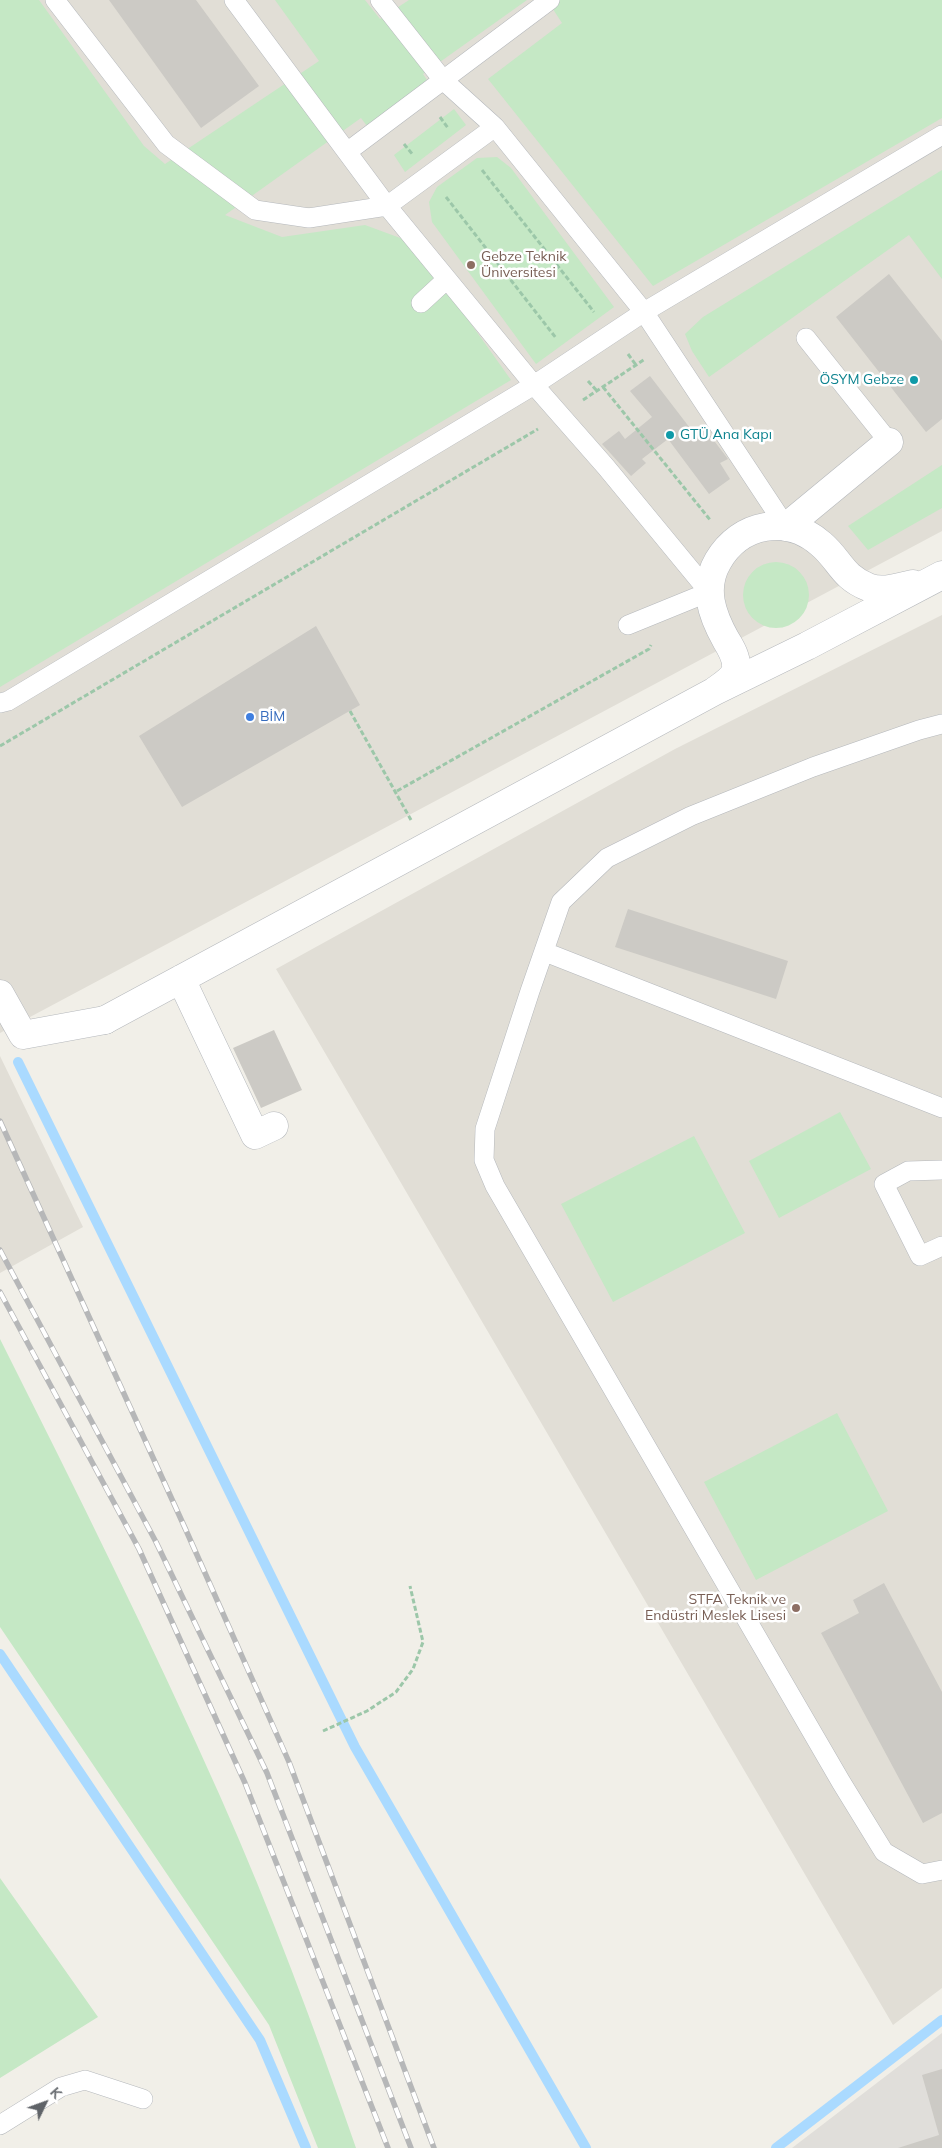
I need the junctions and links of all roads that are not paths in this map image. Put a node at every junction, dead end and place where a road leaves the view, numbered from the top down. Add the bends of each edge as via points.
1 (55, 0) edge
2 (234, 0) edge
3 (380, 0) edge
4 (550, 0) edge
5 (442, 80) junction
6 (495, 127) junction
7 (942, 135) edge
8 (347, 152) junction
9 (387, 206) junction
10 (447, 279) junction
11 (421, 303) dead end
12 (644, 312) junction
13 (806, 338) dead end
14 (534, 385) junction
15 (889, 442) joint
16 (786, 527) junction
17 (942, 574) edge
18 (709, 592) junction
19 (628, 625) dead end
20 (715, 692) junction
21 (0, 703) edge
22 (942, 724) edge
23 (545, 952) junction
24 (181, 979) junction
25 (0, 994) edge
26 (942, 1108) edge
27 (274, 1126) dead end
28 (942, 1170) edge
29 (942, 1246) edge
30 (942, 1870) edge
31 (143, 2099) dead end
32 (0, 2124) edge

1 - 9 lane via 166,144 255,210 309,218
2 - 8 lane
3 - 5 lane
4 - 5 lane
5 - 6 lane
5 - 8 lane
6 - 9 lane
6 - 12 lane
7 - 12 lane
8 - 9 lane
9 - 10 lane
10 - 11 lane
10 - 14 lane
12 - 14 lane
12 - 16 lane
13 - 15 lane
14 - 18 lane
14 - 21 lane
15 - 16 street
16 - 17 street via 806,533 822,545 850,578 870,588 888,590
16 - 18 street via 763,527 742,535 730,545 713,570
17 - 20 street
18 - 19 lane
18 - 20 street via 712,612 734,653 736,669 731,679
20 - 24 street
22 - 23 lane via 813,767 691,816 607,858 561,902
23 - 26 lane
23 - 30 lane via 485,1129 484,1160 496,1186 884,1852 922,1874
24 - 25 street via 106,1020 23,1034
24 - 27 street via 255,1135
28 - 29 lane via 908,1171 884,1184 920,1256
31 - 32 lane via 85,2080 61,2087

